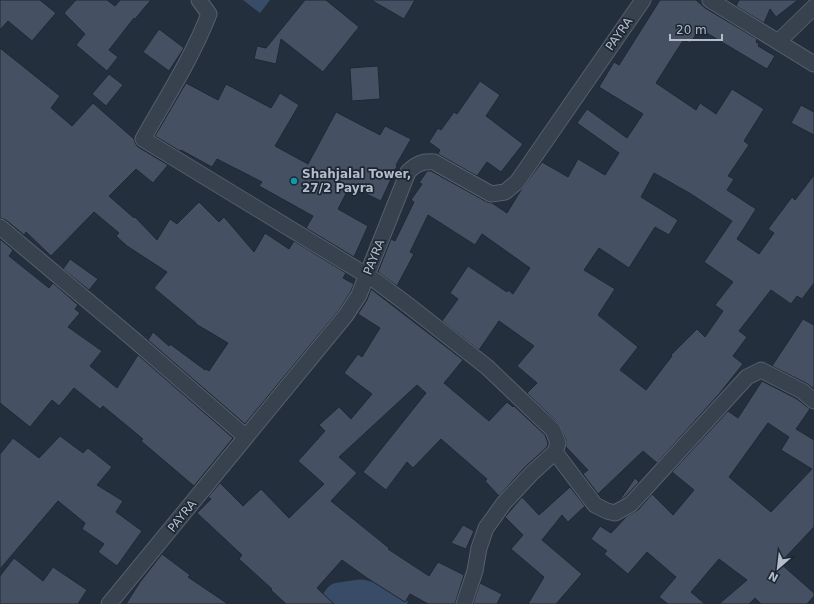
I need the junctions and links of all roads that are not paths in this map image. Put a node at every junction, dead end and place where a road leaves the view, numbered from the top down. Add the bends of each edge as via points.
1 (199, 0) edge
2 (643, 0) edge
3 (710, 0) edge
4 (814, 7) edge
5 (778, 42) junction
6 (814, 64) edge
7 (0, 227) edge
8 (367, 275) junction
9 (814, 401) edge
10 (246, 437) junction
11 (555, 452) junction
12 (109, 604) edge
13 (464, 604) edge

1 - 8 street via 209,14 206,22 188,60 143,139
2 - 8 street, PAYRA via 517,182 505,192 491,194 434,162 416,164 408,172
3 - 5 street
4 - 5 street
5 - 6 street
7 - 10 street
8 - 10 street, PAYRA via 359,295 346,315
8 - 11 street via 487,367 553,430 558,443
9 - 11 street via 802,391 761,370 747,377 630,504 615,514 596,505
10 - 12 street, PAYRA
11 - 13 street via 504,503 486,528

